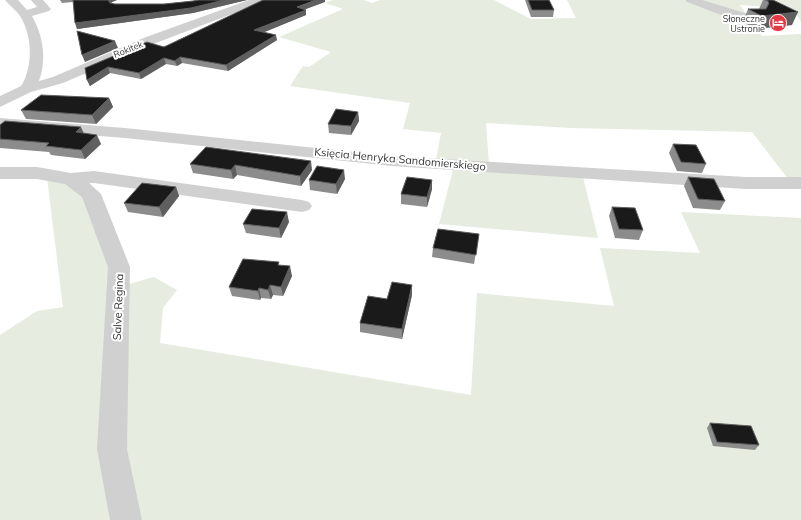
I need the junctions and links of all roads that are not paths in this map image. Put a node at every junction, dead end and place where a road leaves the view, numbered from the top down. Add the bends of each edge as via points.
1 (37, 0) edge
2 (259, 0) edge
3 (691, 0) edge
4 (15, 1) edge
5 (25, 14) junction
6 (756, 17) edge
7 (26, 89) junction
8 (0, 102) edge
9 (0, 123) edge
10 (0, 173) edge
11 (71, 179) junction
12 (801, 183) edge
13 (302, 206) dead end
14 (126, 520) edge

1 - 5 street via 46,9
2 - 7 street, Rokitek via 151,40 58,80
3 - 6 street via 744,17
4 - 5 street
5 - 7 street via 37,43 33,78
7 - 8 street, Rokitek
9 - 12 street, Księcia Henryka Sandomierskiego via 125,133 392,161
10 - 11 street, Salve Regina via 37,173
11 - 13 street via 94,176
11 - 14 street, Salve Regina via 91,194 119,267 112,449

